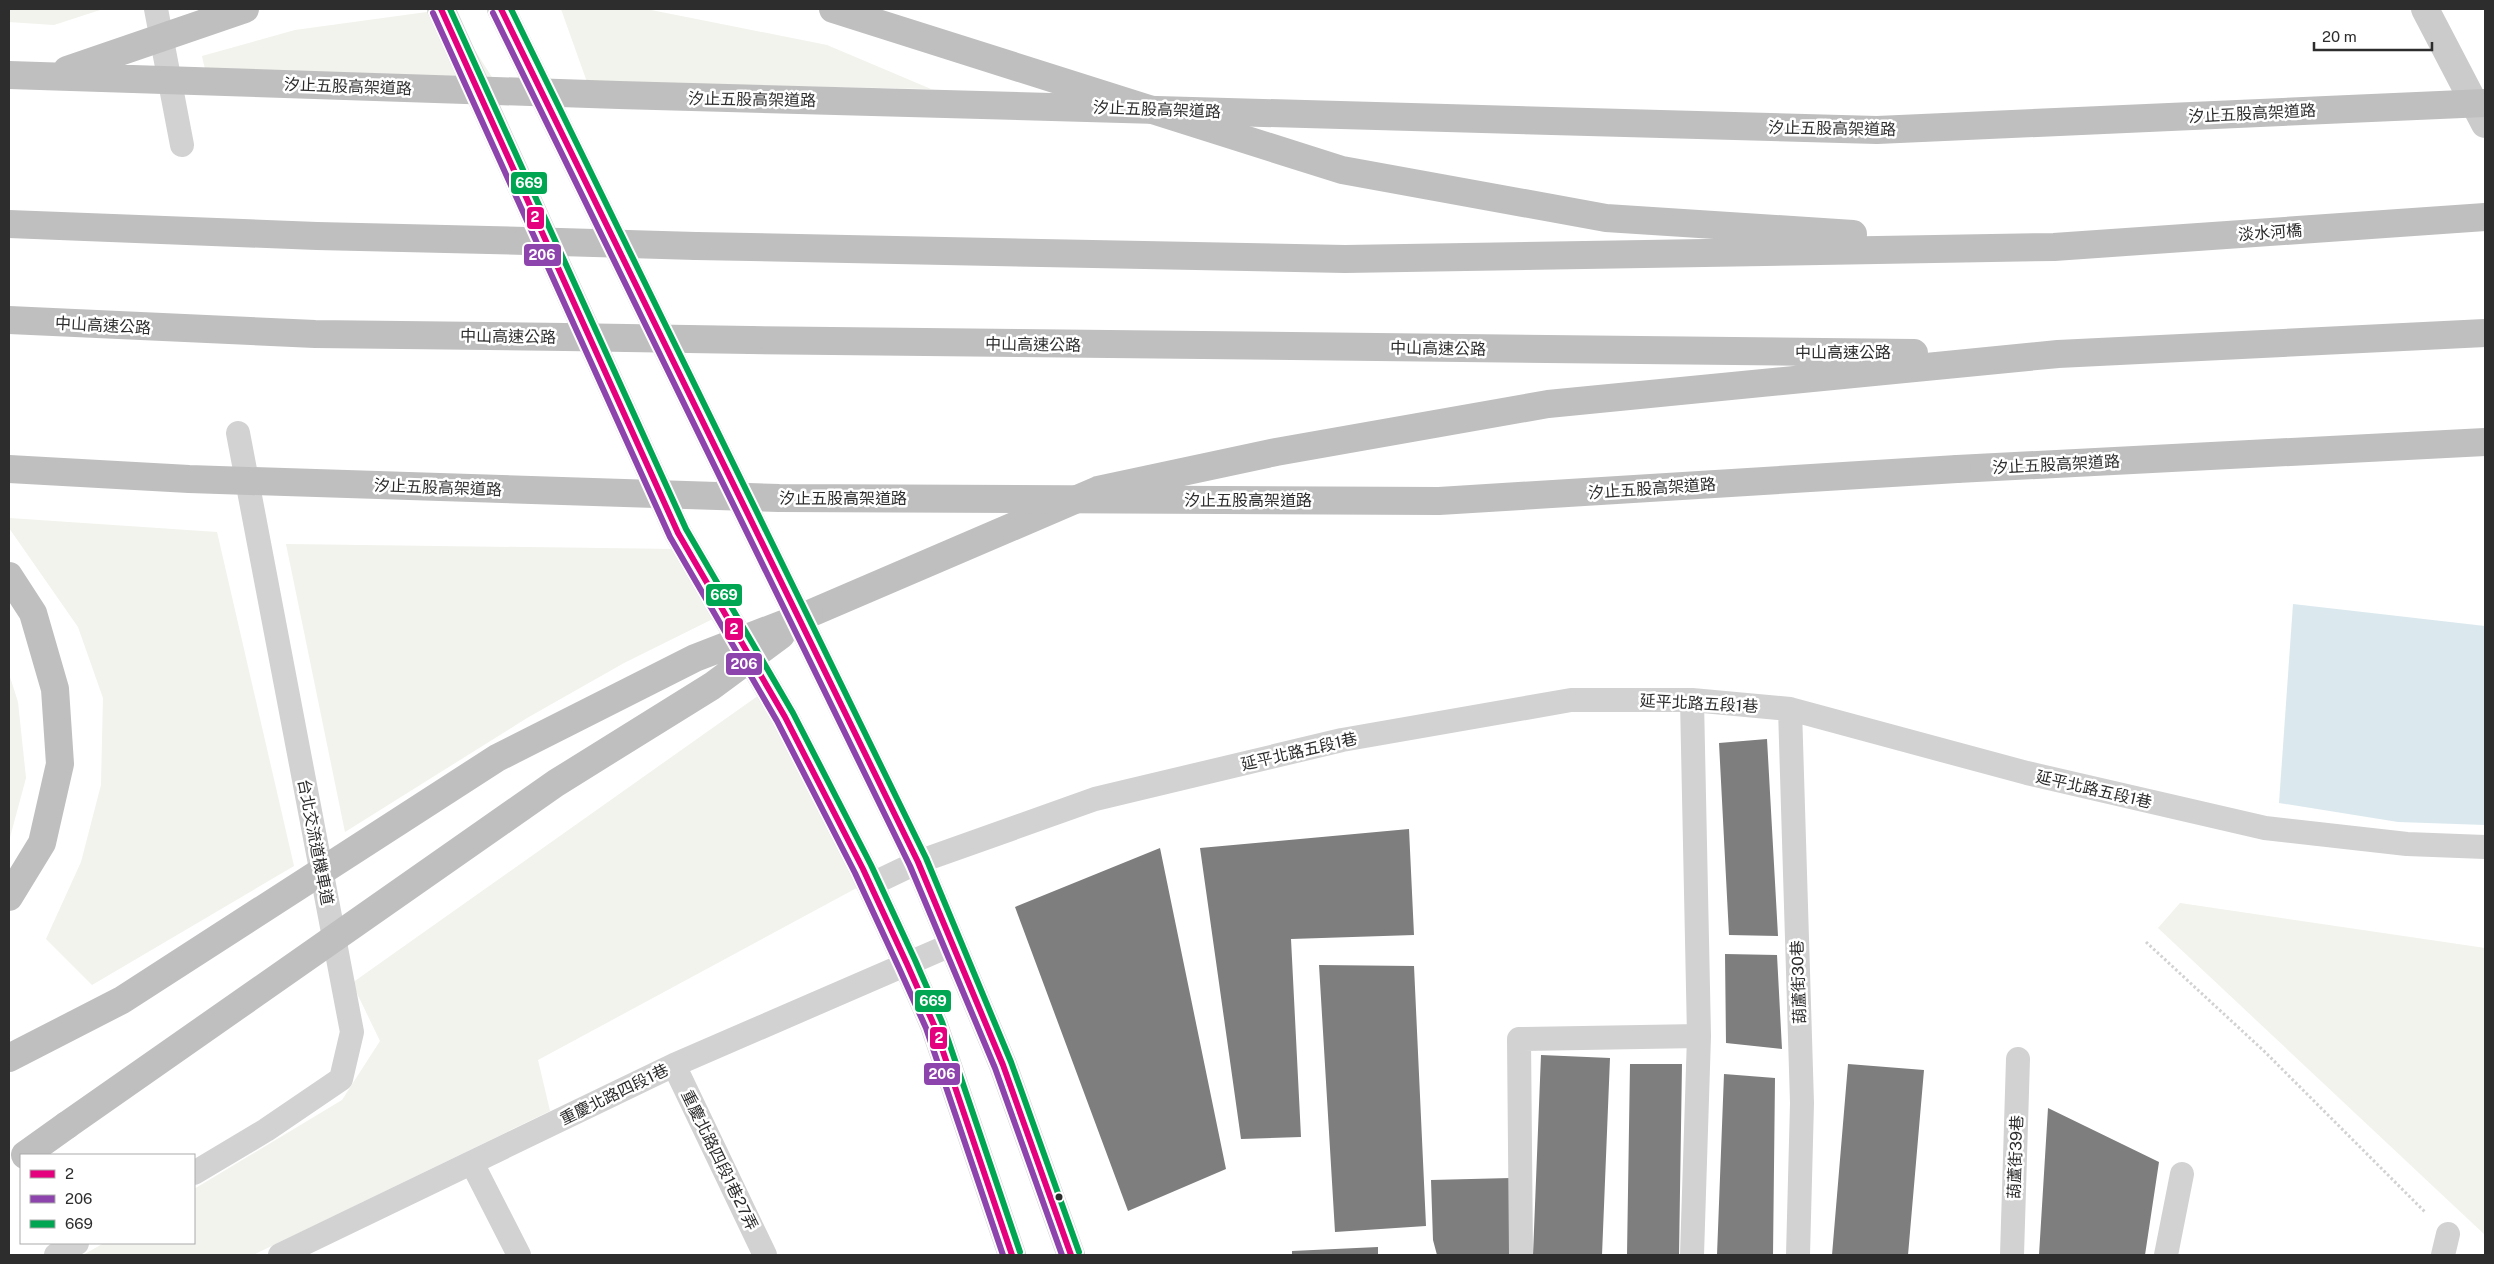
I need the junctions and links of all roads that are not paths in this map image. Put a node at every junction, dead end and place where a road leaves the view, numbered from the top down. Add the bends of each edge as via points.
1 (156, 9) edge
2 (245, 9) edge
3 (441, 9) edge
4 (501, 9) edge
5 (833, 9) edge
6 (886, 9) edge
7 (2425, 9) edge
8 (1032, 73) junction
9 (9, 75) edge
10 (9, 90) edge
11 (2485, 103) edge
12 (2485, 124) edge
13 (182, 145) dead end
14 (2485, 217) edge
15 (9, 224) edge
16 (2054, 247) junction
17 (9, 320) edge
18 (2485, 333) edge
19 (2058, 354) junction
20 (238, 433) dead end
21 (2485, 442) edge
22 (9, 469) edge
23 (9, 576) edge
24 (808, 614) junction
25 (1692, 700) junction
26 (1790, 709) junction
27 (2485, 847) edge
28 (918, 862) junction
29 (870, 885) junction
30 (9, 898) edge
31 (953, 944) junction
32 (907, 964) junction
33 (1699, 1036) junction
34 (9, 1058) edge
35 (2018, 1059) dead end
36 (674, 1065) junction
37 (27, 1154) edge
38 (20, 1159) edge
39 (472, 1163) junction
40 (9, 1168) edge
41 (195, 1172) edge
42 (2182, 1174) dead end
43 (75, 1244) edge
44 (56, 1255) edge
45 (280, 1255) edge
46 (519, 1255) edge
47 (765, 1255) edge
48 (1012, 1255) edge
49 (1070, 1255) edge
50 (1521, 1255) edge
51 (1692, 1255) edge
52 (1798, 1255) edge
53 (2012, 1255) edge
54 (2166, 1255) edge

1 - 13 lane
2 - 10 highway, bridge
3 - 29 street via 678,533 785,716
4 - 28 street
5 - 8 highway
6 - 8 highway
7 - 12 main road
8 - 16 highway via 1342,170 1606,218
9 - 11 highway, 汐止五股高架道路, bridge via 1876,130
14 - 16 highway, 淡水河橋
15 - 16 highway, bridge via 696,246 1345,259
17 - 19 highway, 中山高速公路, bridge via 315,334
18 - 19 highway
19 - 24 highway, bridge via 1548,404 1276,452 1098,490
20 - 41 lane, 台北交流道機車道 via 352,1032 341,1079 266,1130
21 - 22 highway, 汐止五股高架道路, bridge via 1957,469 1439,502 779,498 189,479
23 - 30 highway via 33,613 56,689 60,764 42,843
24 - 34 highway, bridge via 695,658 497,758 122,1000
24 - 37 highway, bridge via 712,686 556,783
25 - 26 lane, 延平北路五段1巷
25 - 28 lane, 延平北路五段1巷 via 1571,700 1342,740 1095,799
25 - 33 lane
26 - 27 lane, 延平北路五段1巷 via 2027,773 2265,828 2407,844
26 - 52 lane, 葫蘆街30巷 via 1802,1103
28 - 29 lane, 延平北路五段1巷
28 - 31 street
29 - 32 street
31 - 32 lane, 重慶北路四段1巷
31 - 49 street via 1004,1065
32 - 36 lane, 重慶北路四段1巷
32 - 48 street via 934,1024
33 - 50 lane via 1519,1039
33 - 51 lane
35 - 53 lane, 葫蘆街39巷
36 - 39 lane, 重慶北路四段1巷
36 - 47 lane, 重慶北路四段1巷27弄
38 - 40 highway
39 - 45 lane, 重慶北路四段1巷
39 - 46 lane
42 - 54 lane
43 - 44 lane

